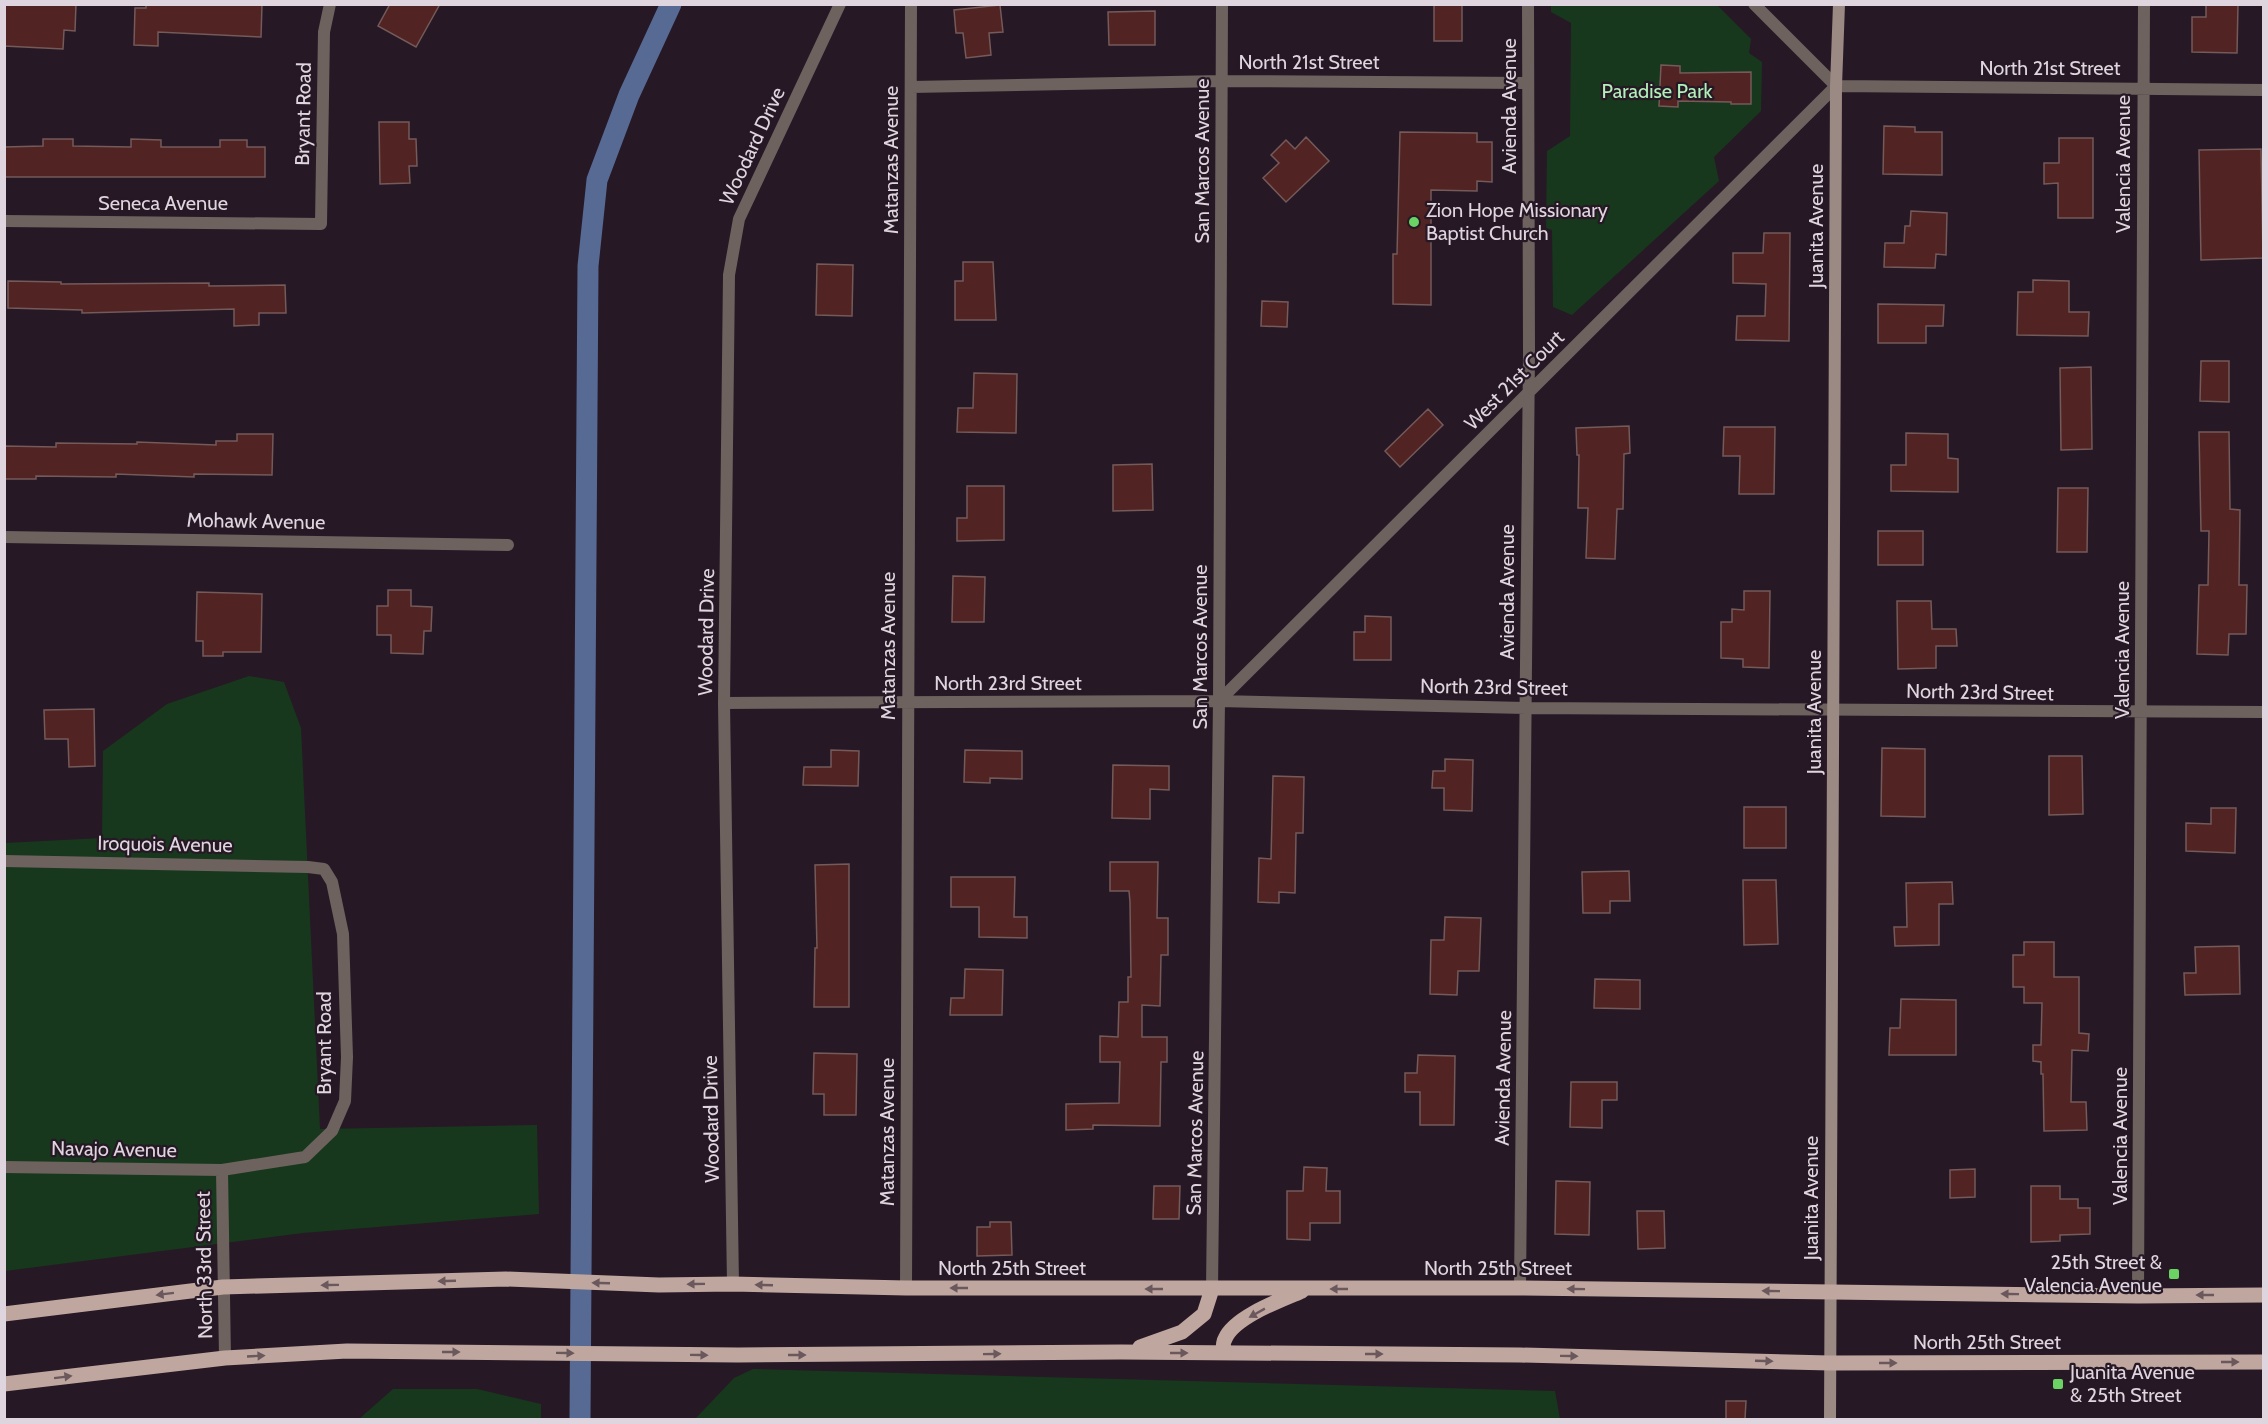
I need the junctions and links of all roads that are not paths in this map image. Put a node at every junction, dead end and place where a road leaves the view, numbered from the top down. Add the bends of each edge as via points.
1 (330, 4) edge
2 (840, 4) edge
3 (911, 4) edge
4 (1222, 4) edge
5 (1528, 4) edge
6 (1754, 4) edge
7 (1839, 4) edge
8 (2144, 4) edge
9 (1222, 81) junction
10 (1527, 83) junction
11 (1836, 86) junction
12 (911, 87) junction
13 (2143, 88) junction
14 (2264, 90) edge
15 (4, 222) edge
16 (321, 224) joint
17 (1528, 394) junction
18 (4, 537) edge
19 (508, 545) dead end
20 (1219, 701) junction
21 (724, 703) junction
22 (907, 703) junction
23 (1526, 708) junction
24 (1833, 710) junction
25 (2264, 712) edge
26 (2141, 713) junction
27 (4, 861) edge
28 (324, 869) joint
29 (4, 1167) edge
30 (222, 1170) junction
31 (733, 1284) junction
32 (223, 1287) junction
33 (906, 1288) junction
34 (1520, 1288) junction
35 (1212, 1289) junction
36 (1308, 1289) junction
37 (1830, 1292) junction
38 (2264, 1295) edge
39 (2138, 1296) junction
40 (4, 1314) edge
41 (1121, 1352) junction
42 (1223, 1353) junction
43 (225, 1358) junction
44 (2264, 1362) edge
45 (1830, 1363) junction
46 (4, 1384) edge
47 (1830, 1419) edge

1 - 16 street, Bryant Road via 324,32
2 - 21 street, Woodard Drive via 740,219 729,275
3 - 12 street, Matanzas Avenue
4 - 9 street, San Marcos Avenue
5 - 10 street, Avienda Avenue
6 - 11 street
7 - 11 street, Juanita Avenue
8 - 13 street, Valencia Avenue
9 - 10 street, North 21st Street
9 - 12 street, North 21st Street
9 - 20 street, San Marcos Avenue
10 - 17 street, Avienda Avenue
11 - 13 street, North 21st Street
11 - 17 street, West 21st Court
11 - 24 street, Juanita Avenue
12 - 22 street, Matanzas Avenue
13 - 14 street, North 21st Street
13 - 26 street, Valencia Avenue
15 - 16 street, Seneca Avenue
17 - 20 street, West 21st Court
17 - 23 street, Avienda Avenue
18 - 19 street, Mohawk Avenue
20 - 22 street, North 23rd Street
20 - 23 street, North 23rd Street
20 - 35 street, San Marcos Avenue
21 - 22 street, North 23rd Street
21 - 31 street, Woodard Drive
22 - 33 street, Matanzas Avenue
23 - 24 street, North 23rd Street
23 - 34 street, Avienda Avenue
24 - 26 street, North 23rd Street
24 - 37 street, Juanita Avenue
25 - 26 street, North 23rd Street
26 - 39 street, Valencia Avenue
27 - 28 street, Iroquois Avenue
28 - 30 street, Bryant Road via 332,882 343,934 345,1101 332,1131 305,1157
29 - 30 street, Navajo Avenue
30 - 32 street, North 33rd Street
31 -> 32 main road, North 25th Street via 506,1279
33 -> 31 main road, North 25th Street
32 -> 40 main road, North 25th Street
32 - 43 street, North 33rd Street
35 -> 33 main road, North 25th Street
34 -> 36 main road, North 25th Street
37 -> 34 main road, North 25th Street
35 - 36 main road, North 25th Street
35 - 41 main road via 1204,1314 1182,1332
36 -> 42 main road via 1238,1323 1225,1338
39 -> 37 main road, North 25th Street
37 - 45 street, Juanita Avenue
38 -> 39 main road, North 25th Street
41 -> 42 main road, North 25th Street
43 -> 41 main road, North 25th Street via 347,1351 738,1355
42 -> 45 main road, North 25th Street
46 -> 43 main road, North 25th Street
45 -> 44 main road, North 25th Street
45 - 47 street, Juanita Avenue

